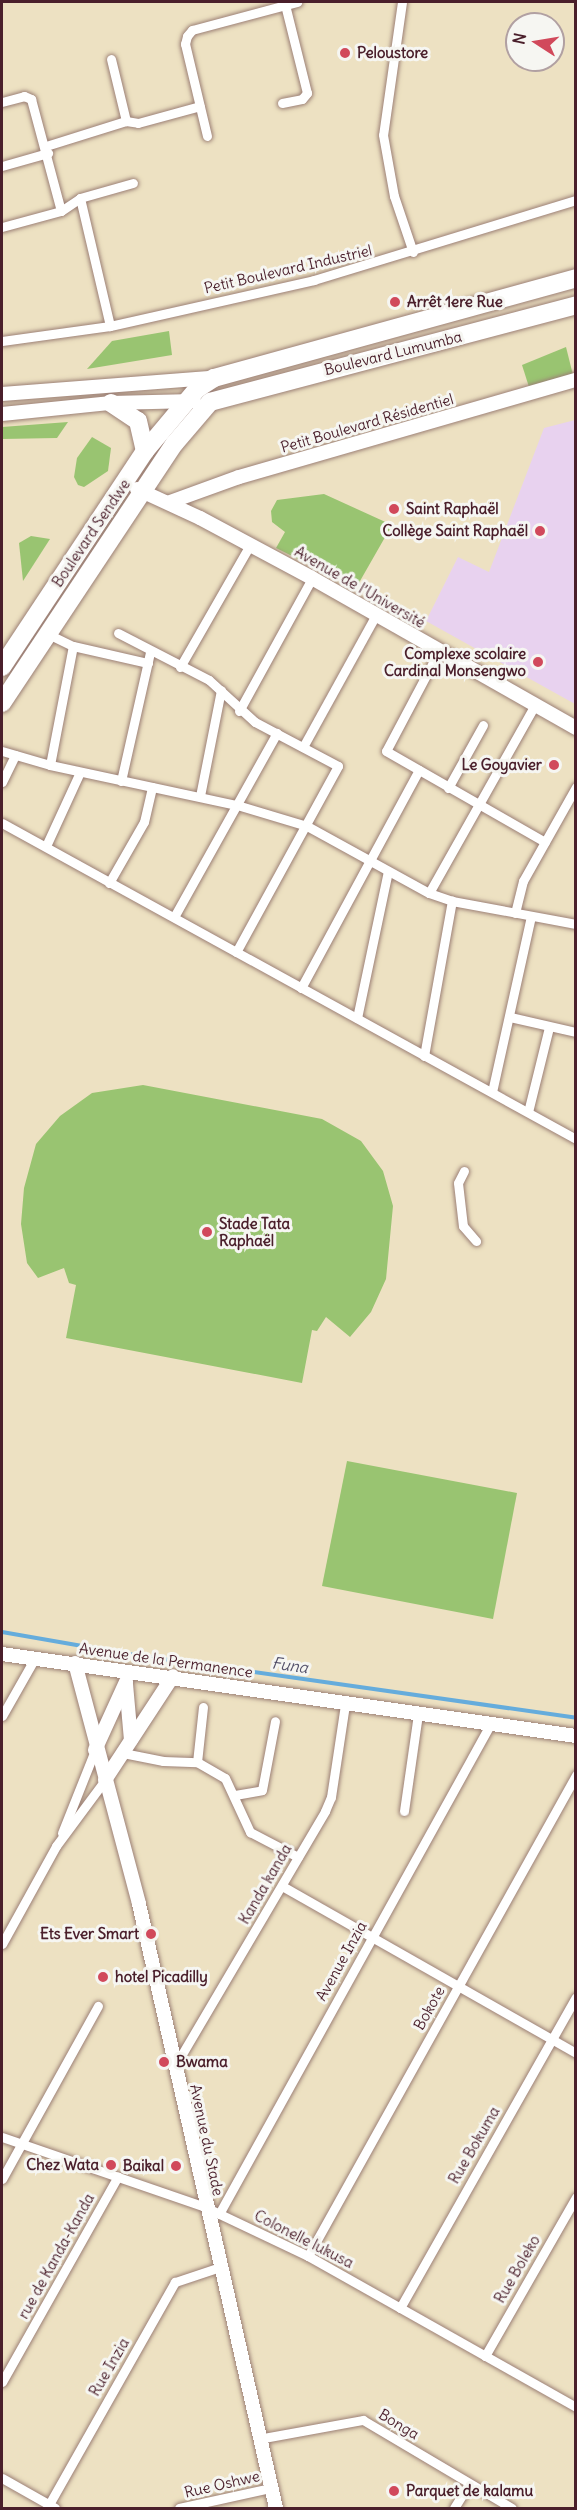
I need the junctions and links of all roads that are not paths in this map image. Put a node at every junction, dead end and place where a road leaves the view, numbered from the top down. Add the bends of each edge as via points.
1 (297, 2) edge
2 (402, 2) edge
3 (285, 5) junction
4 (111, 59) dead end
5 (2, 102) edge
6 (282, 103) dead end
7 (200, 106) junction
8 (126, 121) junction
9 (207, 136) dead end
10 (47, 150) junction
11 (2, 166) edge
12 (133, 183) dead end
13 (80, 198) junction
14 (576, 200) edge
15 (61, 211) junction
16 (2, 227) edge
17 (413, 252) junction
18 (576, 279) edge
19 (576, 305) edge
20 (110, 326) junction
21 (2, 341) edge
22 (214, 378) junction
23 (576, 380) edge
24 (2, 394) edge
25 (184, 401) junction
26 (210, 402) junction
27 (111, 403) junction
28 (2, 414) edge
29 (146, 451) junction
30 (123, 483) junction
31 (144, 492) junction
32 (170, 502) junction
33 (250, 545) junction
34 (312, 578) junction
35 (376, 615) junction
36 (118, 633) dead end
37 (48, 634) junction
38 (73, 646) junction
39 (439, 651) junction
40 (150, 652) junction
41 (148, 663) junction
42 (2, 667) edge
43 (180, 668) junction
44 (221, 690) junction
45 (2, 703) edge
46 (535, 705) junction
47 (239, 711) junction
48 (483, 725) dead end
49 (576, 728) edge
50 (277, 733) junction
51 (303, 747) junction
52 (2, 751) edge
53 (15, 755) junction
54 (50, 765) junction
55 (419, 771) junction
56 (80, 772) junction
57 (121, 781) junction
58 (2, 782) edge
59 (152, 787) junction
60 (448, 788) junction
61 (576, 788) edge
62 (200, 796) junction
63 (237, 805) junction
64 (481, 806) junction
65 (2, 823) edge
66 (307, 826) junction
67 (545, 842) junction
68 (46, 846) junction
69 (370, 860) junction
70 (388, 871) junction
71 (109, 883) junction
72 (429, 893) junction
73 (452, 901) junction
74 (515, 913) junction
75 (531, 916) junction
76 (174, 917) junction
77 (576, 924) edge
78 (236, 952) junction
79 (301, 988) junction
80 (510, 1017) junction
81 (357, 1018) junction
82 (549, 1027) junction
83 (576, 1032) edge
84 (424, 1056) junction
85 (492, 1092) junction
86 (528, 1112) junction
87 (576, 1139) edge
88 (464, 1171) dead end
89 (477, 1241) dead end
90 (2, 1654) edge
91 (35, 1658) junction
92 (75, 1663) junction
93 (126, 1676) junction
94 (173, 1676) junction
95 (345, 1704) junction
96 (203, 1707) dead end
97 (418, 1714) junction
98 (2, 1716) edge
99 (275, 1720) dead end
100 (491, 1723) junction
101 (576, 1736) edge
102 (131, 1740) junction
103 (95, 1750) junction
104 (123, 1753) junction
105 (197, 1761) junction
106 (576, 1775) edge
107 (105, 1780) junction
108 (236, 1795) junction
109 (404, 1811) dead end
110 (56, 1846) junction
111 (297, 1857) junction
112 (282, 1886) junction
113 (370, 1937) junction
114 (2, 1944) edge
115 (458, 1987) junction
116 (576, 1996) edge
117 (98, 2006) dead end
118 (551, 2039) junction
119 (576, 2053) edge
120 (175, 2066) junction
121 (2, 2137) edge
122 (22, 2144) junction
123 (118, 2176) junction
124 (2, 2179) edge
125 (576, 2197) edge
126 (205, 2207) junction
127 (219, 2214) junction
128 (308, 2256) junction
129 (220, 2267) junction
130 (400, 2308) junction
131 (485, 2356) junction
132 (2, 2382) edge
133 (576, 2407) edge
134 (258, 2439) junction
135 (2, 2478) edge
136 (469, 2484) junction
137 (271, 2488) junction
138 (50, 2507) edge
139 (179, 2508) edge
140 (276, 2508) edge
141 (454, 2508) edge
142 (512, 2508) edge

1 - 3 street
2 - 17 street via 383,135 394,196
3 - 6 street via 307,93 302,99
3 - 7 street via 192,30 185,44
4 - 8 street
5 - 10 street via 24,96 31,99
7 - 8 street via 138,123
7 - 9 street
8 - 10 street
10 - 11 street
10 - 15 street
12 - 13 street
13 - 15 street
13 - 20 street
14 - 17 street, Petit Boulevard Industriel
15 - 16 street
17 - 20 street, Petit Boulevard Industriel via 314,280
18 - 22 highway, Boulevard Lumumba
19 - 26 highway, Boulevard Lumumba
20 - 21 street, Petit Boulevard Industriel
22 - 24 street, Boulevard Lumumba
22 - 25 highway, Boulevard Lumumba
23 - 32 street, Petit Boulevard Résidentiel via 238,477
25 - 26 street, Boulevard Lumumba
25 - 27 street, Boulevard Lumumba
25 - 29 highway, Boulevard Sendwe
26 - 31 highway, Boulevard Sendwe via 175,443
27 - 28 street, Boulevard Lumumba
27 - 29 highway via 138,421
29 - 30 highway, Boulevard Sendwe
30 - 31 street, Avenue de l’Université
30 - 42 highway, Boulevard Sendwe
31 - 32 street, Avenue de l’Université
31 - 37 highway, Boulevard Sendwe
32 - 33 street, Avenue de l’Université
33 - 34 street, Avenue de l’Université
33 - 43 street
34 - 35 street, Avenue de l’Université
34 - 47 street
35 - 39 street, Avenue de l’Université
35 - 51 street
36 - 40 street
37 - 38 street
37 - 45 highway, Boulevard Sendwe
38 - 41 street
38 - 54 street
39 - 46 street, Avenue de l’Université
39 - 55 street via 386,751
40 - 41 street
40 - 43 street
41 - 57 street
43 - 44 street
44 - 47 street
44 - 62 street
46 - 49 street, Avenue de l’Université
46 - 64 street
47 - 50 street
48 - 60 street
50 - 51 street
50 - 63 street
51 - 66 street via 338,766
52 - 53 street
53 - 54 street
53 - 58 street
54 - 56 street
55 - 60 street
55 - 69 street
56 - 57 street
56 - 68 street
57 - 59 street
59 - 62 street
59 - 71 street via 144,822
60 - 64 street
61 - 67 street
62 - 63 street
63 - 66 street
63 - 76 street
64 - 67 street
64 - 72 street
65 - 68 street
66 - 69 street
66 - 78 street
67 - 74 street via 524,880
68 - 71 street
69 - 70 street
69 - 79 street
70 - 72 street
70 - 81 street
71 - 76 street
72 - 73 street
73 - 74 street
73 - 84 street
74 - 75 street
75 - 77 street
75 - 80 street
76 - 78 street
78 - 79 street
79 - 81 street
80 - 82 street
80 - 85 street
81 - 84 street
82 - 83 street
82 - 86 street
84 - 85 street
85 - 86 street
86 - 87 street
88 - 89 street via 458,1183 463,1226
90 - 91 street, Avenue de la Permanence
91 - 92 street, Avenue de la Permanence
91 - 98 street
92 - 93 street, Avenue de la Permanence
92 - 103 street, Avenue du Stade
93 - 94 street, Avenue de la Permanence
93 - 102 street
93 - 103 street
94 - 95 street, Avenue de la Permanence
94 - 102 street
95 - 97 street, Avenue de la Permanence
95 - 111 street, Kanda kanda via 332,1797
96 - 105 street
97 - 100 street, Avenue de la Permanence
97 - 109 street
99 - 108 street via 262,1790 258,1794
100 - 101 street, Avenue de la Permanence
100 - 113 street, Avenue Inzia
102 - 104 street
103 - 107 street, Avenue du Stade
103 - 110 street
104 - 105 street via 163,1761
104 - 107 street
105 - 108 street via 220,1773
106 - 115 street, Bokote
107 - 110 street
107 - 120 street, Avenue du Stade via 139,1904
108 - 111 street via 250,1832
110 - 114 street
111 - 112 street, Kanda kanda
112 - 113 street
112 - 120 street, Kanda kanda
113 - 115 street
113 - 127 street, Avenue Inzia
115 - 118 street
115 - 128 street, Bokote
116 - 118 street, Rue Bokuma
117 - 122 street
118 - 119 street
118 - 130 street, Rue Bokuma
120 - 126 street, Avenue du Stade
121 - 122 street, Colonelle lukusa
122 - 123 street, Colonelle lukusa
122 - 124 street
123 - 126 street, Colonelle lukusa
123 - 132 street, rue de Kanda-Kanda
125 - 131 street, Rue Boleko
126 - 127 street, Colonelle lukusa
126 - 129 street, Avenue du Stade
127 - 128 street, Colonelle lukusa
128 - 130 street, Colonelle lukusa
129 - 134 street, Avenue du Stade
129 - 138 street, Rue Inzia via 175,2282
130 - 131 street, Colonelle lukusa
131 - 133 street, Colonelle lukusa
134 - 136 street, Bonga via 358,2419
134 - 137 street, Avenue du Stade
135 - 138 street
136 - 141 street
136 - 142 street, Bonga
137 - 139 street, Rue Oshwe
137 - 140 street, Avenue du Stade

